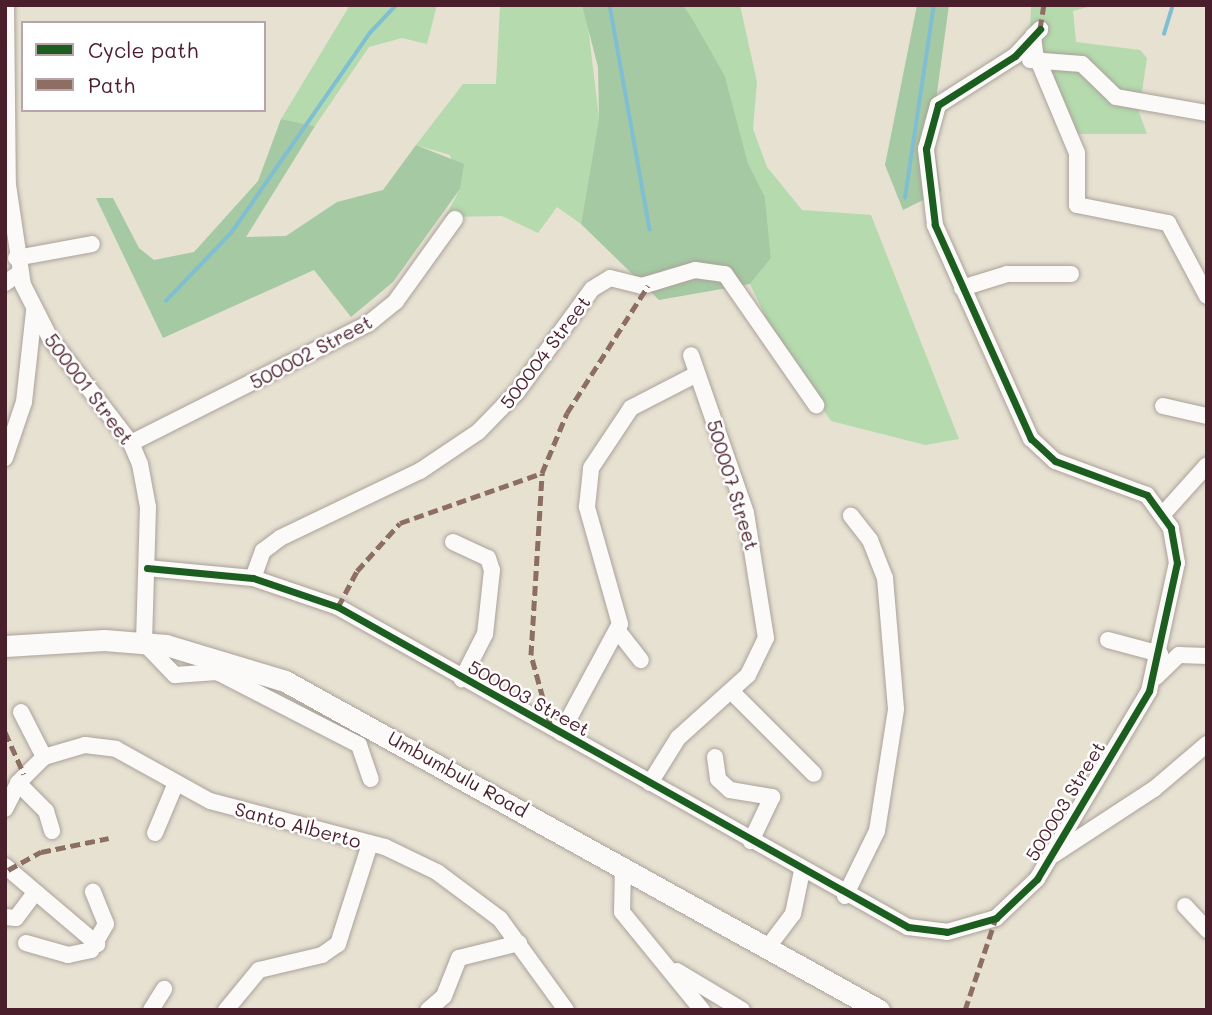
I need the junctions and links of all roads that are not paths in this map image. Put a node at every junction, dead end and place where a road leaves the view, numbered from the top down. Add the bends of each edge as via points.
1 (6, 5) edge
2 (1015, 56) junction
3 (1039, 64) junction
4 (1207, 113) edge
5 (455, 219) dead end
6 (92, 244) dead end
7 (18, 266) junction
8 (1071, 274) dead end
9 (5, 283) edge
10 (962, 288) junction
11 (1207, 296) edge
12 (34, 312) junction
13 (691, 355) dead end
14 (697, 374) junction
15 (816, 405) dead end
16 (1163, 407) dead end
17 (1207, 416) edge
18 (131, 443) junction
19 (5, 458) edge
20 (1207, 465) edge
21 (1164, 513) junction
22 (851, 516) dead end
23 (453, 542) dead end
24 (147, 568) junction
25 (253, 578) junction
26 (618, 631) junction
27 (1108, 640) dead end
28 (144, 643) junction
29 (5, 646) edge
30 (1160, 654) junction
31 (1207, 656) edge
32 (641, 660) dead end
33 (220, 664) junction
34 (462, 679) junction
35 (1154, 679) junction
36 (732, 691) junction
37 (21, 712) dead end
38 (561, 733) junction
39 (1207, 744) edge
40 (44, 757) junction
41 (715, 757) dead end
42 (814, 774) dead end
43 (371, 779) dead end
44 (18, 783) junction
45 (176, 783) junction
46 (650, 783) junction
47 (5, 809) edge
48 (52, 831) dead end
49 (155, 833) dead end
50 (751, 841) junction
51 (370, 844) junction
52 (1051, 855) junction
53 (623, 868) junction
54 (6, 869) edge
55 (802, 871) junction
56 (93, 892) dead end
57 (34, 894) junction
58 (845, 896) junction
59 (1185, 906) dead end
60 (5, 917) edge
61 (1207, 930) edge
62 (26, 943) dead end
63 (519, 943) junction
64 (97, 944) junction
65 (768, 947) junction
66 (672, 969) junction
67 (164, 989) dead end
68 (151, 1010) edge
69 (226, 1010) edge
70 (428, 1010) edge
71 (566, 1010) edge
72 (702, 1010) edge
73 (742, 1010) edge
74 (879, 1010) edge

1 - 7 street, 500001 Street via 11,223
2 - 3 street
2 - 3 street via 1027,38 1040,29 1033,36
2 - 10 street via 953,92 931,118 926,149 938,235
3 - 4 street via 1082,64 1116,97
3 - 11 street via 1072,134 1077,205 1161,219 1186,254
5 - 18 street, 500002 Street via 396,301 369,324
6 - 7 street
7 - 9 street
7 - 12 street, 500001 Street
8 - 10 street via 1007,274
10 - 21 street via 1019,421 1037,447 1055,461 1133,485
12 - 18 street, 500001 Street
12 - 19 street via 24,402
13 - 14 street, 500007 Street
14 - 26 street via 631,408 591,468 587,507 616,594
14 - 36 street, 500007 Street via 746,513 765,610 762,652
15 - 25 street, 500004 Street via 725,274 695,270 642,286 610,278 592,289 517,392 478,432 420,471 269,545
16 - 17 street
18 - 24 street, 500001 Street via 148,507
20 - 21 street
21 - 30 street, 500003 Street via 1177,564
22 - 58 street via 870,540 885,578 896,709 877,831
23 - 34 street via 488,558 492,570 485,634
24 - 25 street, 500003 Street
24 - 28 street, 500001 Street
25 - 34 street, 500003 Street via 338,607
26 - 32 street
26 - 38 street
27 - 30 street
28 - 29 main road, Umbumbulu Road
28 - 33 main road, Umbumbulu Road
30 - 35 street, 500003 Street
31 - 35 street via 1179,655
33 - 43 street via 359,745
33 - 53 main road, Umbumbulu Road via 343,710
34 - 38 street, 500003 Street
35 - 52 street, 500003 Street
36 - 42 street
36 - 46 street, 500007 Street via 678,738
37 - 40 street
38 - 46 street, 500003 Street
39 - 52 street via 1154,789
40 - 44 street, Santo Alberto
40 - 45 street, Santo Alberto via 74,747 102,746
41 - 50 street via 718,779 730,790 772,797
44 - 47 street, Santo Alberto
44 - 48 street via 46,811
45 - 49 street
45 - 51 street, Santo Alberto via 225,806
46 - 50 street, 500003 Street
50 - 55 street, 500003 Street
51 - 63 street, Santo Alberto via 465,890
51 - 69 street via 338,944 323,955 259,970
52 - 58 street, 500003 Street via 1008,909 964,929 908,927
53 - 65 main road, Umbumbulu Road
53 - 66 street via 622,912
54 - 57 street
55 - 58 street, 500003 Street
55 - 65 street via 793,914
56 - 64 street via 106,920
57 - 60 street via 16,918
57 - 64 street
59 - 61 street
62 - 64 street via 76,956
63 - 70 street via 459,958 444,996
63 - 71 street, Santo Alberto
65 - 74 main road, Umbumbulu Road
66 - 72 street
66 - 73 street
67 - 68 street

